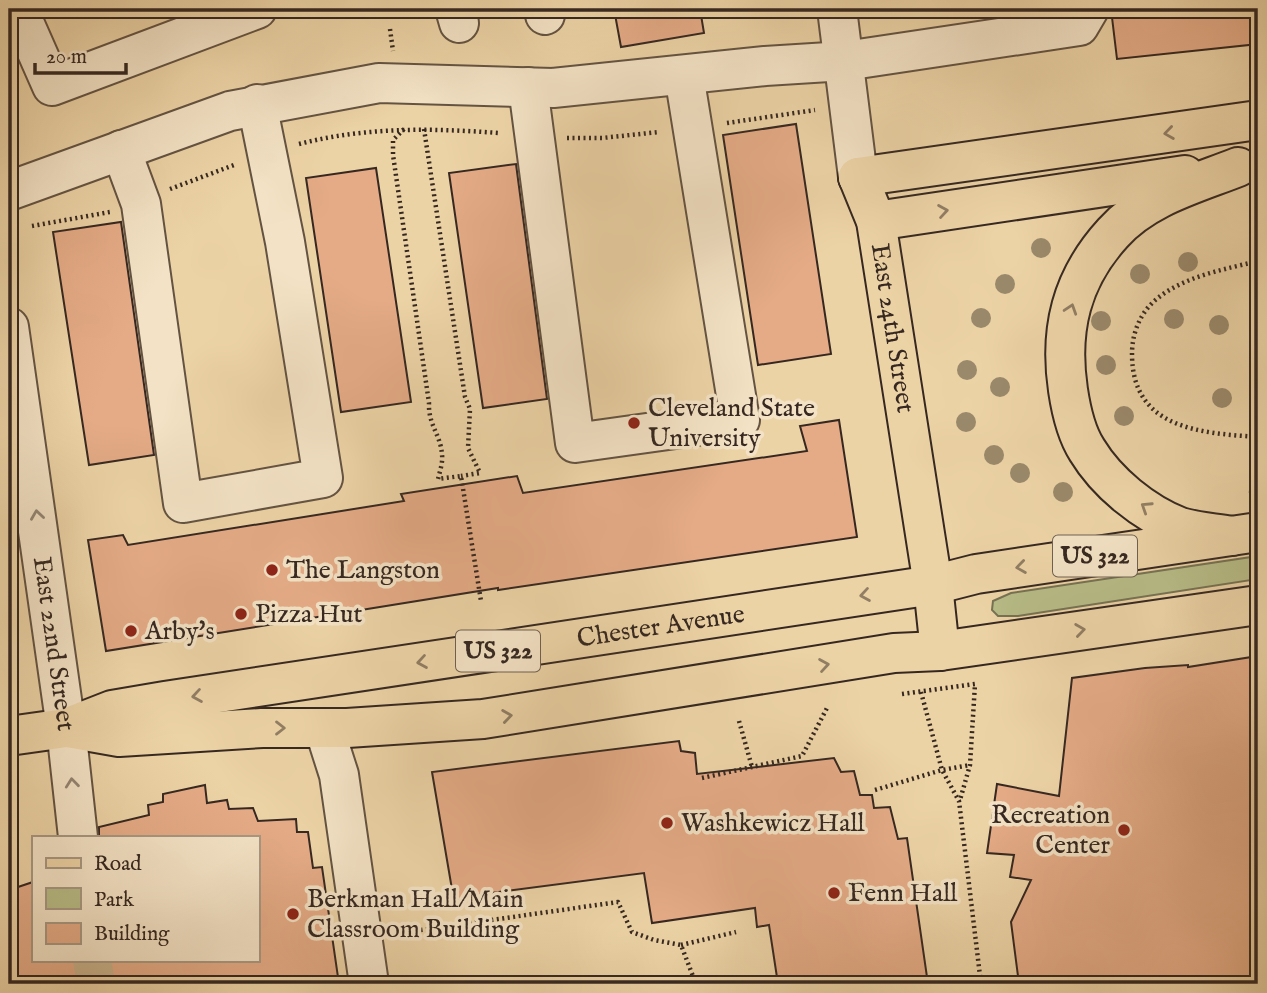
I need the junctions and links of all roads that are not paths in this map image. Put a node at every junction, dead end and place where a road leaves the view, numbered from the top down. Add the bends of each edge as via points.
1 (18, 9) edge
2 (257, 9) edge
3 (837, 9) edge
4 (1090, 19) edge
5 (845, 61) junction
6 (684, 75) junction
7 (528, 87) junction
8 (257, 104) junction
9 (1258, 120) edge
10 (121, 150) junction
11 (1248, 165) edge
12 (858, 177) junction
13 (9, 191) edge
14 (876, 221) junction
15 (9, 327) edge
16 (1245, 534) edge
17 (933, 585) junction
18 (1258, 605) edge
19 (940, 651) junction
20 (66, 728) junction
21 (324, 728) junction
22 (9, 736) edge
23 (78, 836) edge
24 (369, 984) edge

1 - 2 street via 52,86
3 - 5 street, East 24th Street
4 - 5 street via 1079,26
5 - 6 street
5 - 12 street, East 24th Street
6 - 7 street
6 - 7 street via 740,420 575,443
7 - 8 street via 379,83
8 - 10 street
8 - 10 street via 285,242 323,478 183,503 140,200
9 -> 12 main road
10 - 13 street
14 -> 11 main road
16 -> 11 main road via 1181,527 1146,508 1101,471 1086,449 1071,408 1065,336 1080,282 1112,233 1131,215 1158,199
12 - 14 main road, East 24th Street
14 - 17 main road, East 24th Street
20 -> 15 street, East 22nd Street
16 -> 17 main road, Chester Avenue / US 322 via 976,574
17 - 19 main road, East 24th Street
17 -> 20 main road, Chester Avenue / US 322 via 164,701 112,710
19 -> 18 main road, Chester Avenue / US 322
21 -> 19 main road, Chester Avenue / US 322 via 483,719 894,653
20 -> 21 main road, Chester Avenue / US 322 via 119,737
20 - 22 main road, Chester Avenue / US 322
23 -> 20 street, East 22nd Street
21 - 24 street via 339,775

